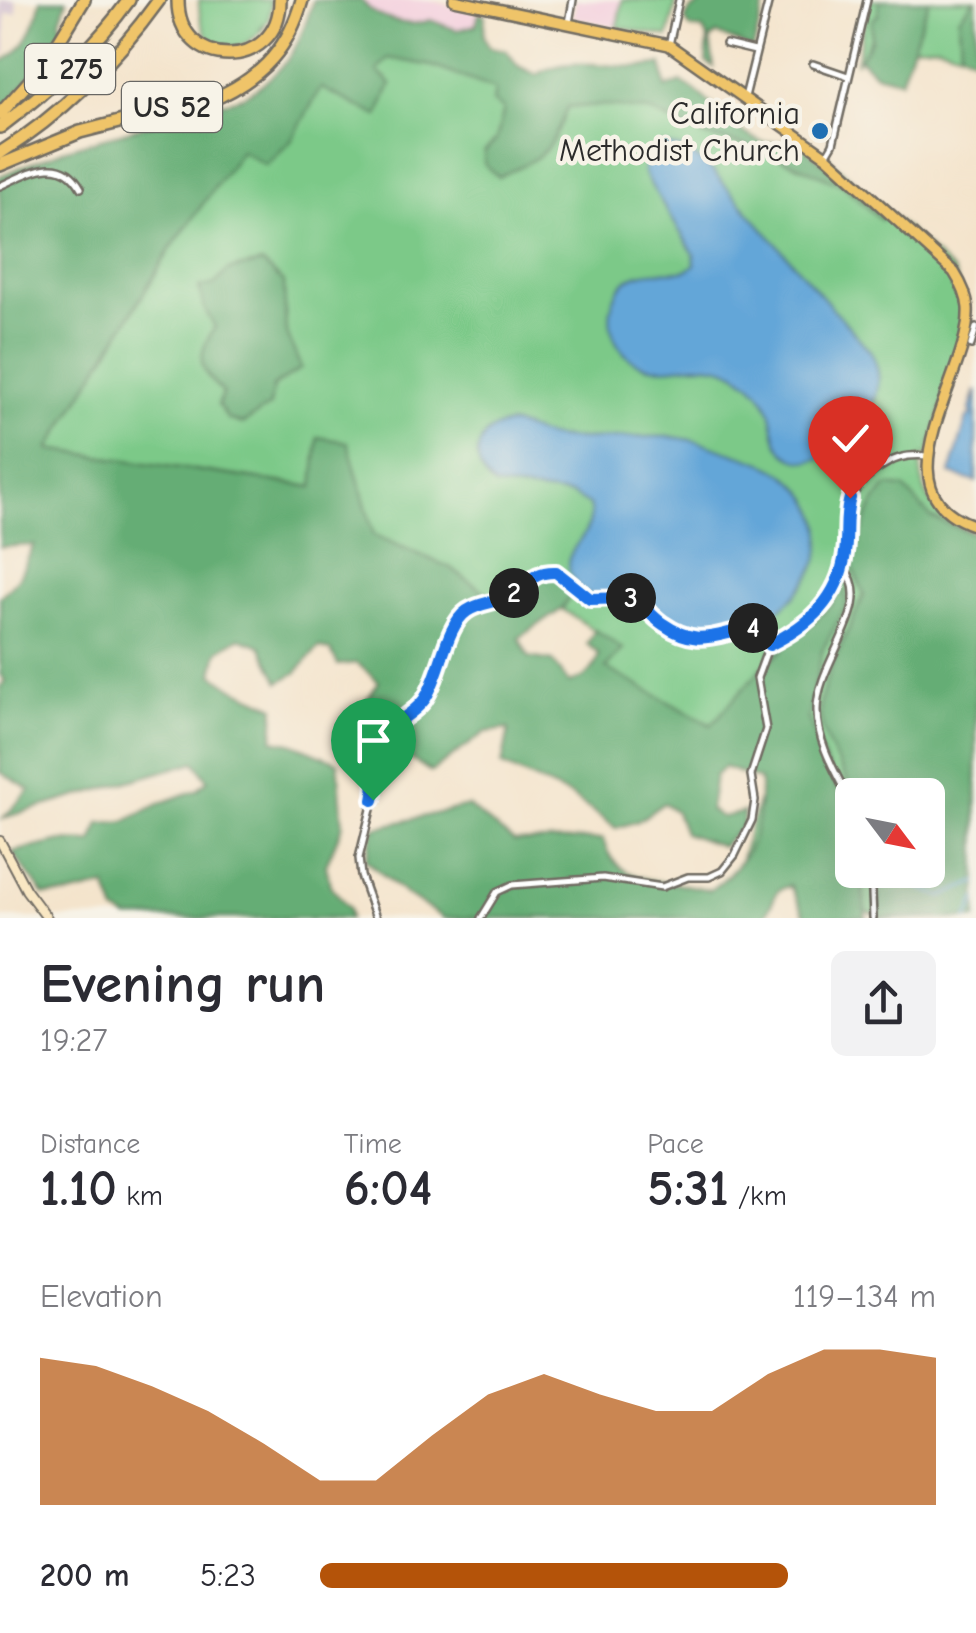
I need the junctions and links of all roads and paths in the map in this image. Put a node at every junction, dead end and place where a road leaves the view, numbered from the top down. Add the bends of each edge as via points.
1 (84, 0) edge
2 (130, 0) edge
3 (159, 0) edge
4 (178, 0) edge
5 (280, 0) edge
6 (302, 0) edge
7 (454, 0) edge
8 (573, 0) edge
9 (679, 0) edge
10 (768, 0) edge
11 (867, 0) edge
12 (468, 2) edge
13 (569, 23) junction
14 (726, 44) dead end
15 (669, 46) junction
16 (755, 51) junction
17 (813, 64) dead end
18 (849, 76) junction
19 (744, 97) junction
20 (0, 114) edge
21 (0, 127) edge
22 (0, 153) edge
23 (826, 156) junction
24 (0, 165) edge
25 (0, 186) edge
26 (81, 188) dead end
27 (976, 328) edge
28 (971, 345) dead end
29 (928, 456) junction
30 (976, 526) edge
31 (843, 567) junction
32 (769, 645) junction
33 (840, 778) edge
34 (0, 841) edge
35 (872, 888) edge
36 (47, 918) edge
37 (376, 918) edge
38 (481, 918) edge
39 (873, 918) edge

1 - 20 highway via 46,64
2 - 21 highway, I 275 via 68,71
3 - 22 highway, I 275 via 81,92
4 - 5 highway via 190,37 211,52 230,55 268,37
6 - 24 highway, US 52 via 283,46 238,87 80,132
7 - 12 main road
8 - 13 street
9 - 15 street
10 - 16 street
11 - 18 street
12 - 13 main road
13 - 15 main road
14 - 16 street
15 - 19 main road
16 - 19 street
17 - 18 street
18 - 23 street
19 - 23 main road
23 - 29 main road via 943,262 964,290 966,330
25 - 26 street via 50,166 68,172
27 - 28 street
29 - 30 main road via 928,479 939,502
29 - 31 street via 898,457 857,485 847,508
31 - 32 street via 820,611
31 - 33 street via 854,584 855,606 821,677 816,708
32 - 37 street via 754,628 712,638 682,634 632,598 590,599 556,572 539,573 508,597 468,610 455,624 422,702 383,733 376,747 375,793 359,858
32 - 38 street via 757,678 766,729 752,770 752,820 722,871 662,887 589,878 512,885 496,892
34 - 36 street
35 - 39 street

